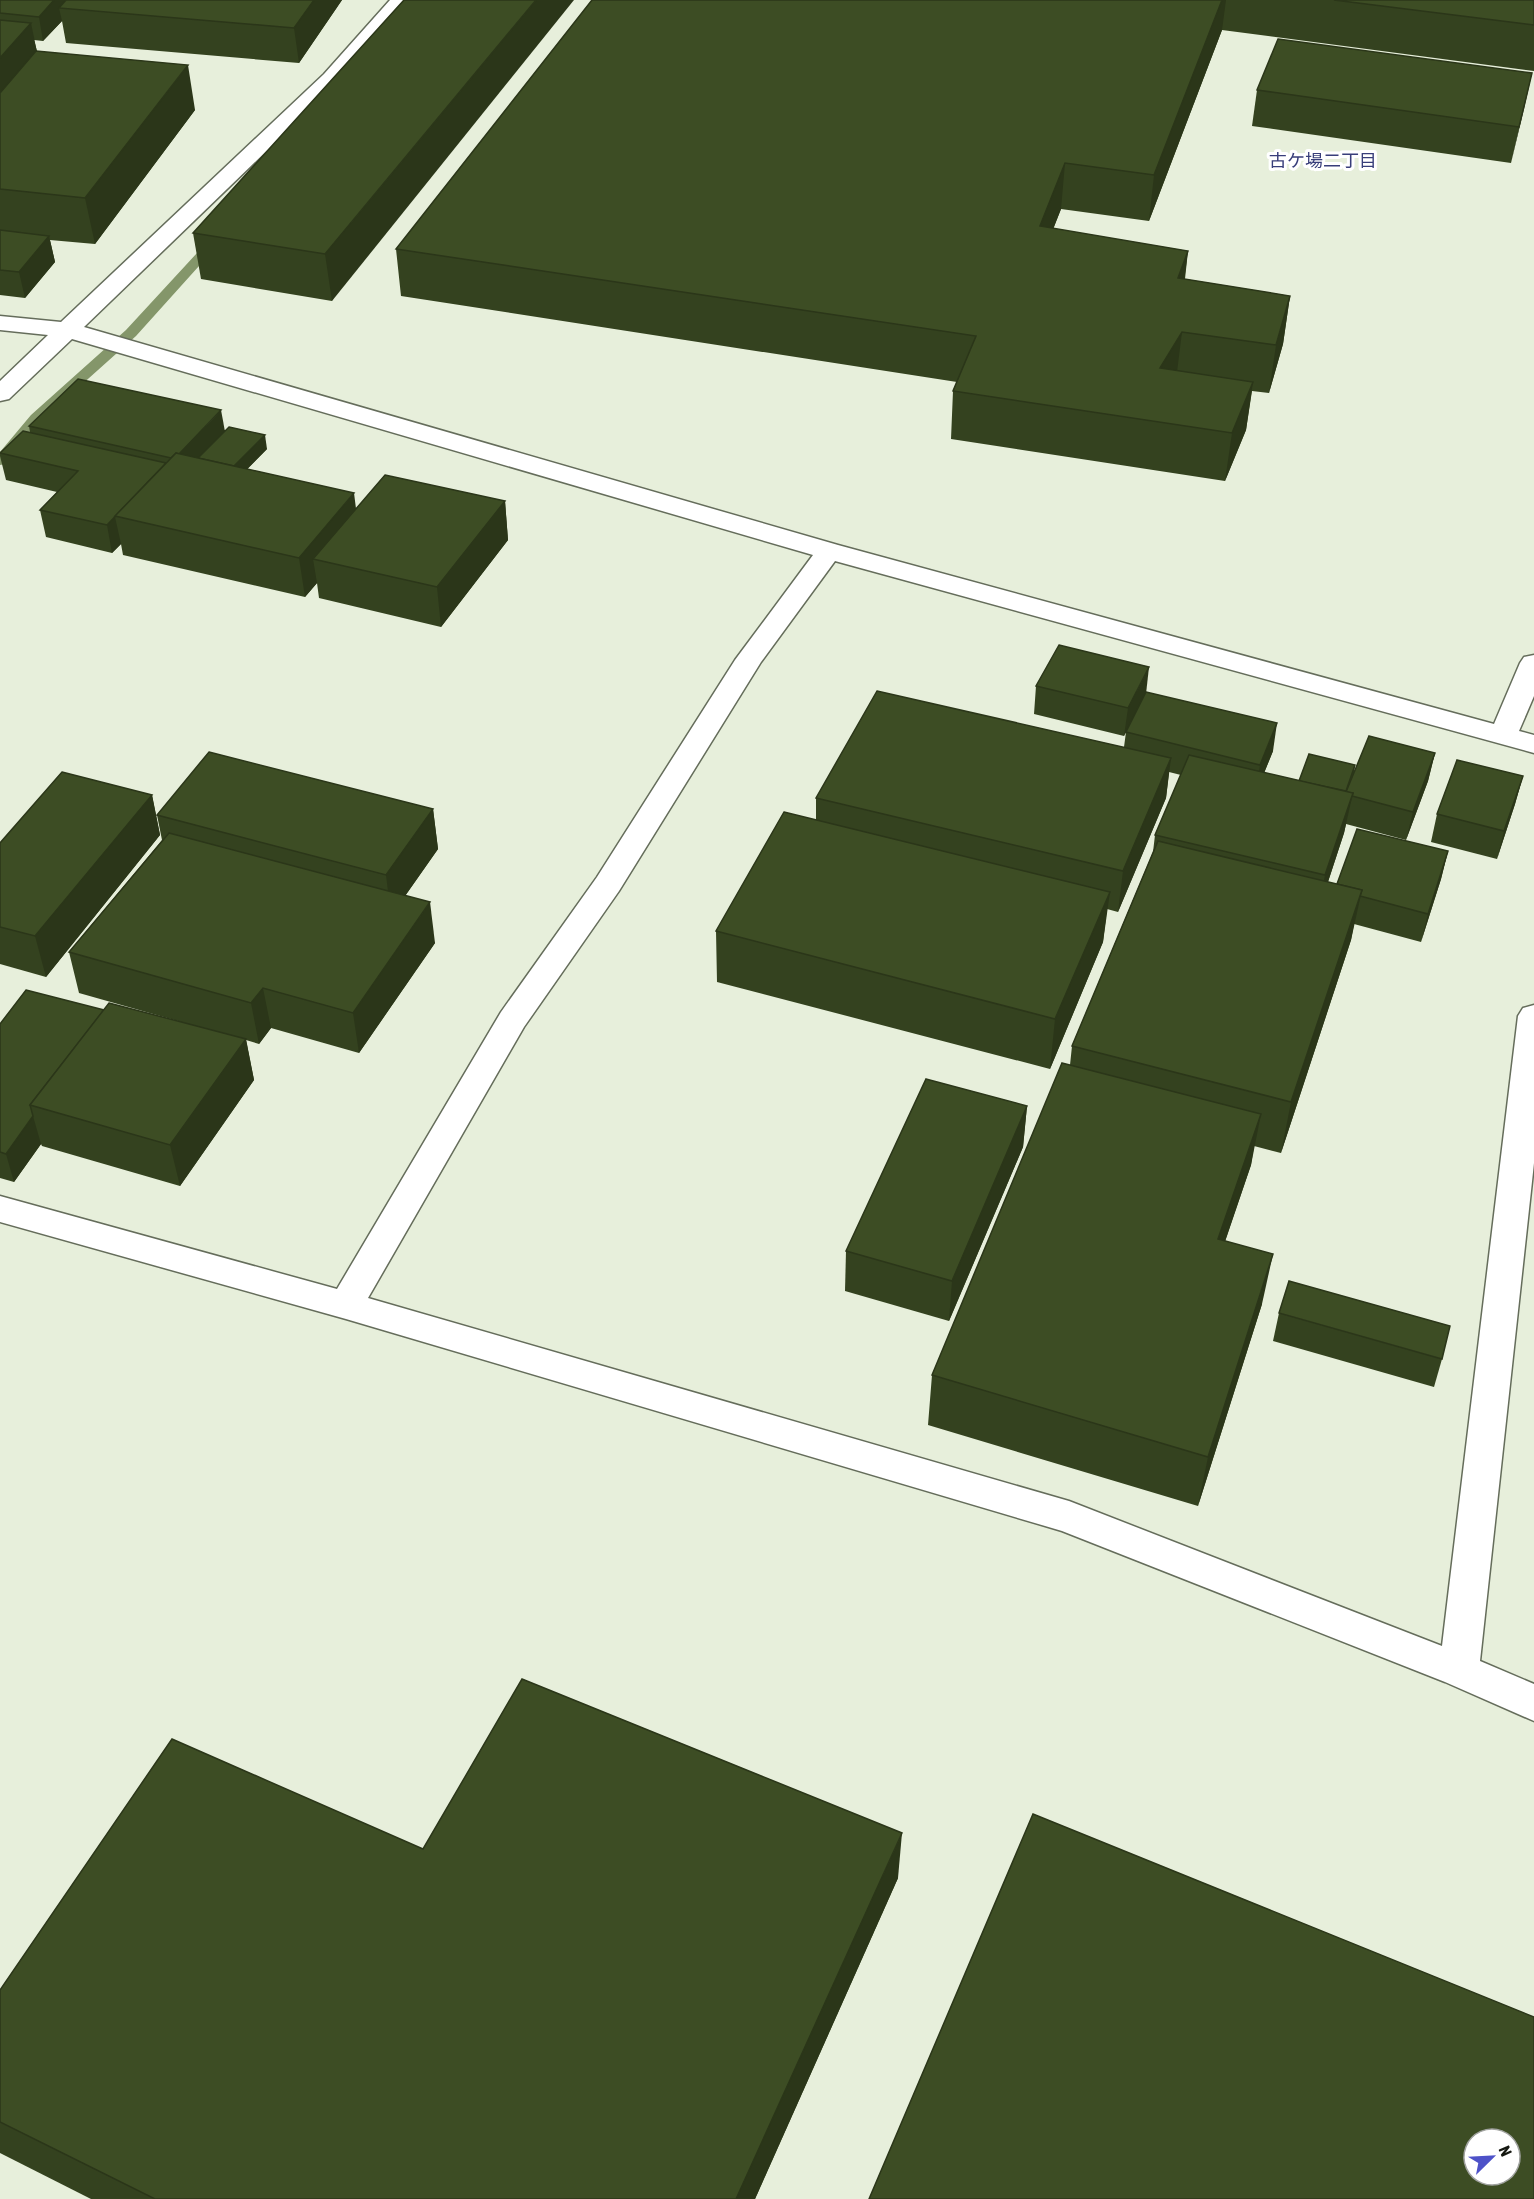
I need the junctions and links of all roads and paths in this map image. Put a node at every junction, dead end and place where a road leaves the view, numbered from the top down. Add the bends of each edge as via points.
1 (401, 0) edge
2 (0, 323) edge
3 (67, 330) junction
4 (0, 394) edge
5 (829, 551) junction
6 (1534, 663) edge
7 (1503, 735) junction
8 (1534, 744) edge
9 (1534, 1016) edge
10 (0, 1209) edge
11 (346, 1305) junction
12 (1459, 1670) junction
13 (1534, 1703) edge

1 - 3 street via 332,78
2 - 3 street
3 - 4 street
3 - 5 street
5 - 7 street
5 - 11 street via 748,660 608,884 512,1020
6 - 7 street
7 - 8 street
9 - 12 street
10 - 11 street
11 - 12 street via 1069,1517
12 - 13 street

